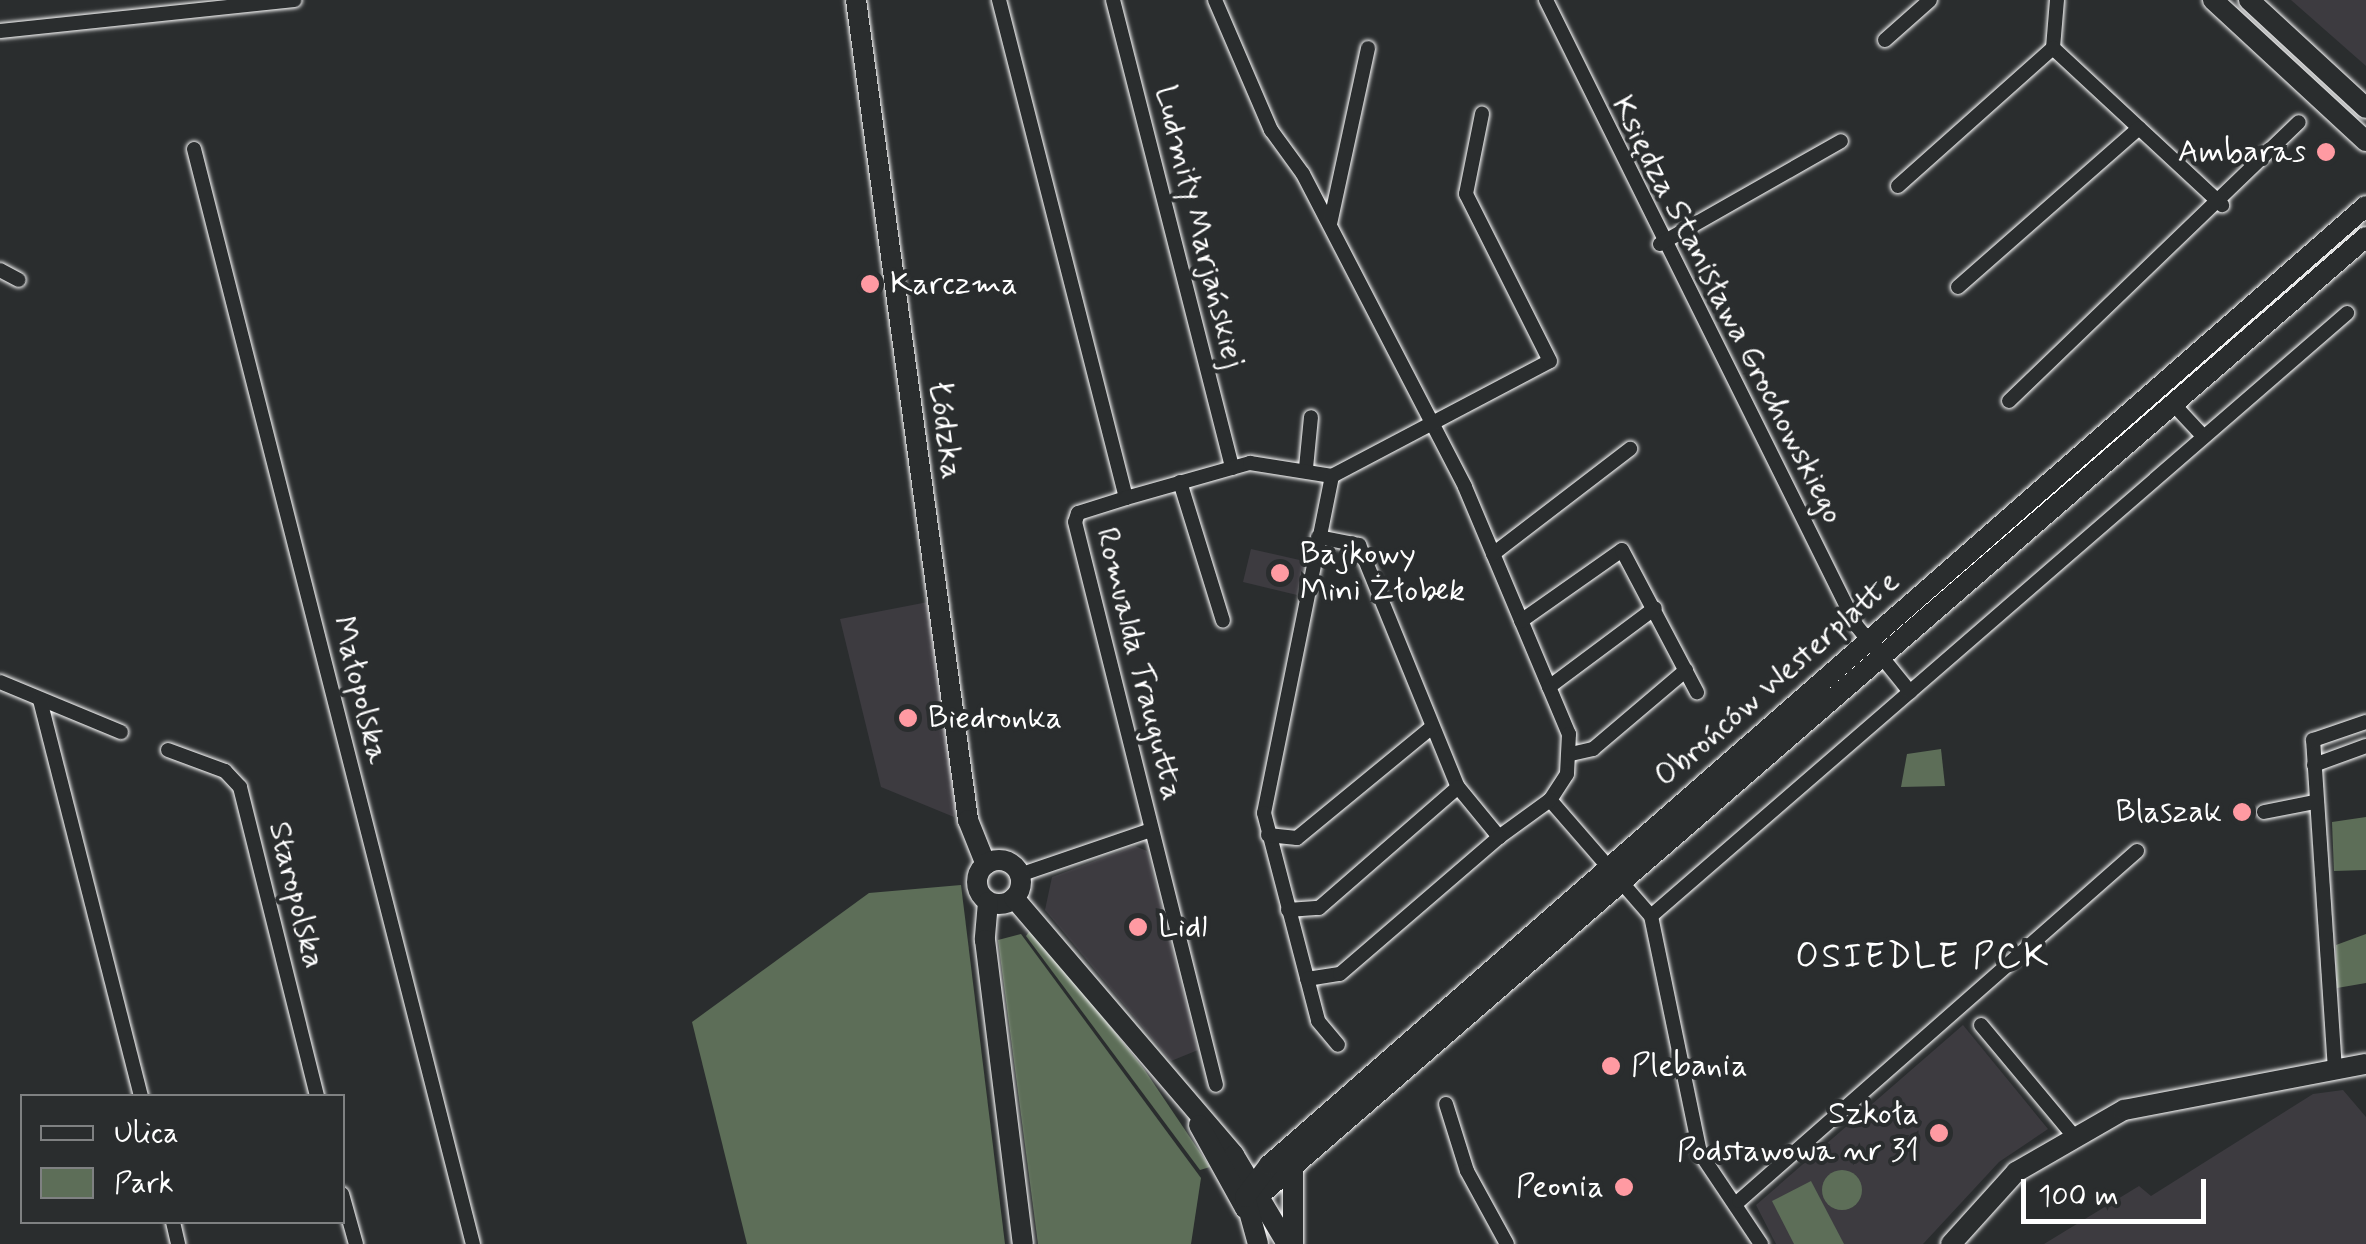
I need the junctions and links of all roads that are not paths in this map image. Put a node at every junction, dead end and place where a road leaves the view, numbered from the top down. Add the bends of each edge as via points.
1 (294, 0) edge
2 (856, 0) edge
3 (998, 0) edge
4 (1113, 0) edge
5 (1216, 0) edge
6 (1546, 0) edge
7 (1930, 0) edge
8 (2057, 0) edge
9 (2213, 0) edge
10 (2249, 0) edge
11 (0, 31) edge
12 (1885, 40) dead end
13 (1368, 48) dead end
14 (2052, 48) junction
15 (2366, 108) edge
16 (1482, 114) dead end
17 (2299, 122) dead end
18 (2139, 128) junction
19 (1841, 141) dead end
20 (2366, 141) edge
21 (194, 149) dead end
22 (1898, 186) dead end
23 (2222, 204) junction
24 (2366, 206) edge
25 (1330, 224) junction
26 (2366, 237) edge
27 (1660, 244) junction
28 (0, 270) edge
29 (19, 280) dead end
30 (1958, 286) dead end
31 (2347, 313) dead end
32 (2008, 401) dead end
33 (2176, 407) junction
34 (1311, 416) dead end
35 (1434, 425) junction
36 (2202, 435) junction
37 (1630, 449) dead end
38 (1232, 468) junction
39 (1306, 468) junction
40 (1332, 476) junction
41 (1180, 482) junction
42 (1126, 498) junction
43 (1318, 537) junction
44 (1493, 554) junction
45 (1654, 608) junction
46 (1521, 620) junction
47 (1223, 621) dead end
48 (1867, 642) junction
49 (1883, 659) junction
50 (1686, 670) junction
51 (0, 682) edge
52 (1549, 687) junction
53 (1697, 692) dead end
54 (1910, 692) junction
55 (40, 700) junction
56 (2366, 722) edge
57 (1432, 727) junction
58 (121, 732) dead end
59 (2366, 746) edge
60 (168, 750) dead end
61 (1571, 754) junction
62 (2314, 765) junction
63 (1458, 787) junction
64 (1550, 800) junction
65 (2315, 802) junction
66 (2264, 812) dead end
67 (1151, 830) junction
68 (1268, 835) junction
69 (1499, 837) junction
70 (2137, 850) dead end
71 (986, 865) junction
72 (1607, 865) junction
73 (1019, 874) junction
74 (1622, 882) junction
75 (1014, 898) junction
76 (988, 902) junction
77 (1288, 910) junction
78 (1652, 916) junction
79 (1306, 980) junction
80 (1981, 1024) dead end
81 (1338, 1045) dead end
82 (2366, 1064) edge
83 (2335, 1070) junction
84 (1216, 1084) dead end
85 (140, 1094) edge
86 (317, 1094) edge
87 (1446, 1104) dead end
88 (2073, 1135) junction
89 (1294, 1171) junction
90 (1251, 1197) junction
91 (1739, 1201) junction
92 (345, 1205) edge
93 (356, 1244) edge
94 (472, 1244) edge
95 (1023, 1244) edge
96 (1258, 1244) edge
97 (1290, 1244) edge
98 (1507, 1244) edge
99 (1761, 1244) edge
100 (1951, 1244) edge

1 - 11 street
2 - 71 main road, Łódzka via 968,820
3 - 42 street, Romualda Traugutta
4 - 38 street, Ludmiły Marjańskiej
5 - 25 street via 1271,130
6 - 27 street, Księdza Stanisława Grochowskiego
7 - 12 street
8 - 14 street
9 - 20 main road
10 - 15 main road
13 - 25 street
14 - 18 street
14 - 22 street
16 - 35 street via 1466,194 1550,361
17 - 23 street
18 - 23 street
18 - 30 street
19 - 27 street
21 - 94 street, Małopolska
23 - 32 street
24 - 48 main road, Obrońców Westerplatte
25 - 35 street
26 - 33 main road, Obrońców Westerplatte
27 - 48 street, Księdza Stanisława Grochowskiego
28 - 29 street
31 - 36 street
33 - 36 street
33 - 49 main road, Obrońców Westerplatte
34 - 39 street
35 - 40 street
35 - 44 street
36 - 54 street
37 - 44 street
38 - 39 street
38 - 41 street
39 - 40 street
40 - 43 street
41 - 42 street
41 - 47 street
42 - 67 street, Romualda Traugutta via 1078,512 1075,522
43 - 57 street via 1359,545
43 - 68 street via 1264,778
44 - 46 street
45 - 46 street via 1629,554 1614,550
45 - 50 street
45 - 52 street
46 - 52 street
48 - 49 street, Księdza Stanisława Grochowskiego
48 - 72 main road, Obrońców Westerplatte
49 - 54 street, Księdza Stanisława Grochowskiego
49 - 74 main road, Obrońców Westerplatte
50 - 53 street
50 - 61 street via 1592,748
51 - 55 street
52 - 61 street
54 - 78 street
55 - 58 street
55 - 85 street
56 - 62 street via 2312,740
57 - 63 street
57 - 68 street via 1297,838
59 - 62 street
60 - 86 street, Staropolska via 225,771 244,795
61 - 64 street
62 - 65 street
63 - 69 street
63 - 77 street via 1319,908
64 - 69 street
64 - 72 street
65 - 66 street
65 - 83 street
67 - 73 street
67 - 84 street, Romualda Traugutta
68 - 77 street
69 - 79 street via 1340,974
70 - 91 street
71 - 73 main road via 1005,862
71 - 76 main road via 977,884
72 - 74 street
72 - 90 main road, Obrońców Westerplatte
73 - 75 main road
74 - 78 street
74 - 89 main road, Obrońców Westerplatte
75 - 76 main road
75 - 90 main road
76 - 95 main road via 985,940
77 - 79 street
78 - 91 street via 1700,1153
79 - 81 street via 1318,1021
80 - 88 street
82 - 83 main road
83 - 88 main road via 2181,1094
87 - 98 street via 1467,1170
88 - 100 main road via 2016,1172
89 - 90 main road, Obrońców Westerplatte
89 - 97 main road
90 - 96 main road
90 - 97 main road
91 - 99 street
92 - 93 street

